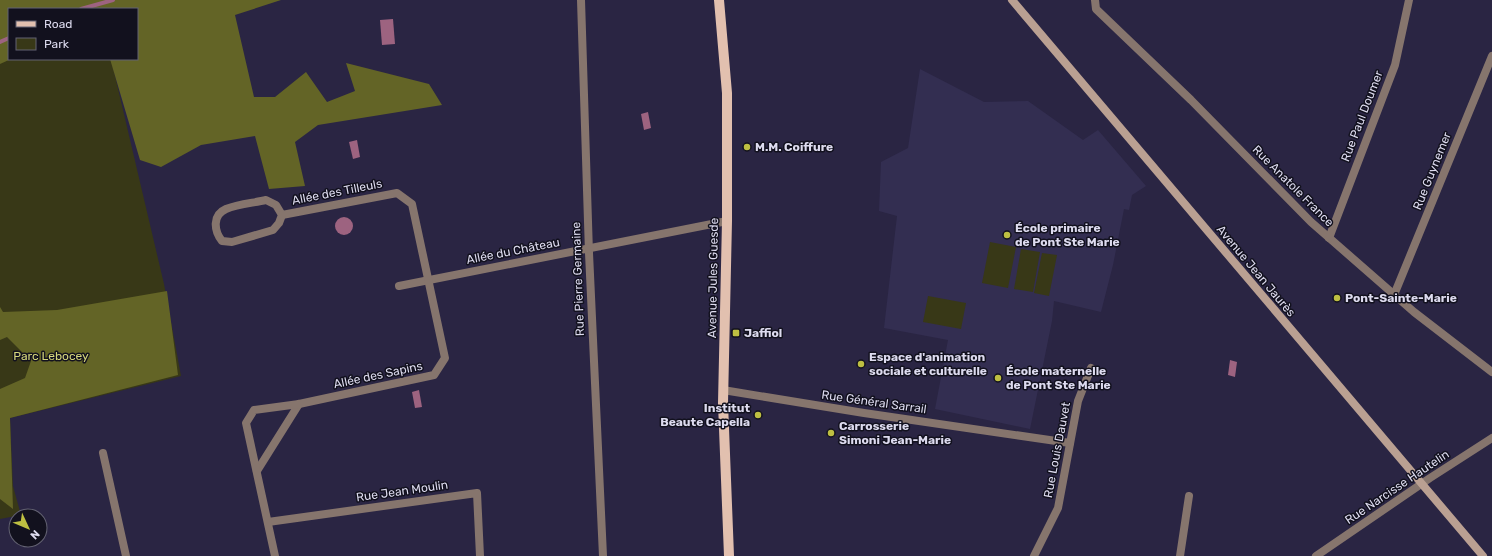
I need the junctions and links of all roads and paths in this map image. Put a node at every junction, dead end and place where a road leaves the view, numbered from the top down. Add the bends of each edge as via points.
1 (581, 0) edge
2 (719, 0) edge
3 (1012, 0) edge
4 (1095, 0) edge
5 (1409, 0) edge
6 (1492, 56) edge
7 (282, 215) junction
8 (727, 221) junction
9 (1329, 238) junction
10 (589, 248) junction
11 (429, 280) junction
12 (398, 286) dead end
13 (1394, 295) junction
14 (1091, 368) dead end
15 (1492, 372) edge
16 (723, 390) junction
17 (299, 404) junction
18 (1492, 438) edge
19 (1070, 443) junction
20 (103, 453) dead end
21 (257, 471) junction
22 (1422, 484) junction
23 (1189, 496) dead end
24 (268, 522) junction
25 (126, 556) edge
26 (275, 556) edge
27 (480, 556) edge
28 (603, 556) edge
29 (729, 556) edge
30 (1034, 556) edge
31 (1180, 556) edge
32 (1316, 556) edge
33 (1483, 556) edge

1 - 10 street, Rue Pierre Germaine
2 - 8 main road, Avenue Jules Guesde via 727,93
3 - 22 main road, Avenue Jean Jaurès
4 - 9 street, Rue Anatole France via 1096,9
5 - 9 street, Rue Paul Doumer via 1395,65
6 - 13 street, Rue Guynemer
7 - 7 street, Allée des Tilleuls via 276,205 266,200 225,209 218,216 215,226 222,241 232,242 273,230
7 - 11 street, Allée des Tilleuls via 397,193 412,204
8 - 10 street, Allée du Château
8 - 16 main road, Avenue Jules Guesde
9 - 13 street, Rue Anatole France
10 - 11 street, Allée du Château
10 - 28 street, Rue Pierre Germaine
11 - 12 street, Allée du Château
11 - 17 street, Allée des Sapins via 445,358 434,375
13 - 15 street, Rue Anatole France
14 - 19 street, Rue Louis Dauvet via 1078,401
16 - 19 street, Rue Général Sarrail
16 - 29 main road, Avenue Jules Guesde
17 - 21 street
17 - 21 street, Allée des Sapins via 254,410 246,423
18 - 22 street, Rue Narcisse Hautelin
19 - 30 street, Rue Louis Dauvet via 1058,508
20 - 25 street
21 - 24 street
22 - 32 street, Rue Narcisse Hautelin
22 - 33 main road, Avenue Jean Jaurès
23 - 31 street
24 - 26 street
24 - 27 street, Rue Jean Moulin via 477,493

